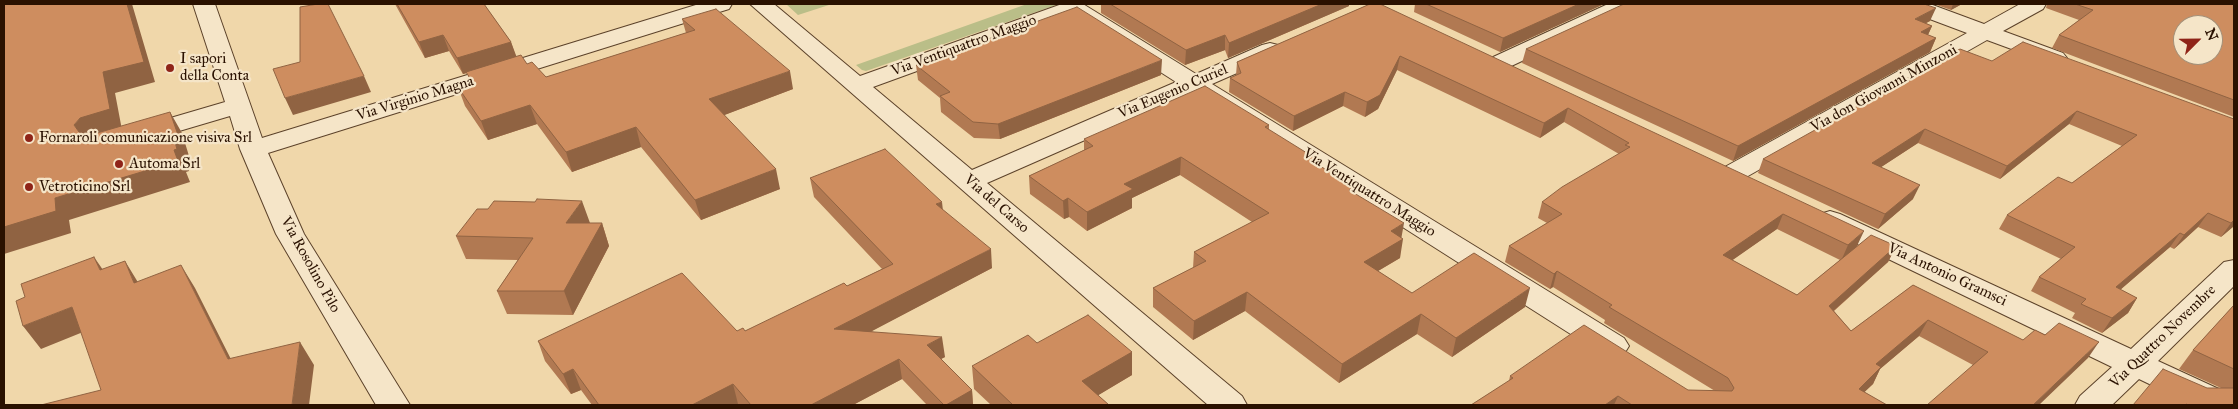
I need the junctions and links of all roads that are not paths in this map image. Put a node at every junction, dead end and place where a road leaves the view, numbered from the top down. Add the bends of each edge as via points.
1 (204, 4) edge
2 (721, 4) edge
3 (761, 4) edge
4 (1625, 4) edge
5 (1911, 4) edge
6 (2035, 4) edge
7 (1985, 32) junction
8 (1291, 41) edge
9 (1472, 50) edge
10 (1499, 63) junction
11 (2079, 68) edge
12 (1526, 76) edge
13 (1194, 83) junction
14 (857, 85) junction
15 (239, 106) junction
16 (121, 140) edge
17 (254, 149) junction
18 (969, 181) junction
19 (1759, 186) edge
20 (1804, 207) edge
21 (2234, 268) edge
22 (1632, 358) edge
23 (2136, 364) junction
24 (393, 405) edge
25 (1230, 405) edge
26 (2092, 405) edge
27 (2222, 405) edge

1 - 15 street, Via Rosolino Pilo
2 - 17 street, Via Virginio Magna
3 - 14 street, Via del Carso
4 - 10 street
5 - 7 street
6 - 7 street, Via don Giovanni Minzoni
7 - 11 street
7 - 19 street, Via don Giovanni Minzoni via 1723,169
8 - 13 street, Via Eugenio Curiel
9 - 10 street
10 - 12 street
13 - 14 street, Via Ventiquattro Maggio via 1073,8
13 - 18 street, Via Eugenio Curiel
13 - 22 street, Via Ventiquattro Maggio
14 - 18 street, Via del Carso
15 - 16 street
15 - 17 street, Via Rosolino Pilo
17 - 24 street, Via Rosolino Pilo via 290,234
18 - 25 street, Via del Carso
20 - 23 street, Via Antonio Gramsci
21 - 23 street, Via Quattro Novembre
23 - 26 street, Via Quattro Novembre
23 - 27 street, Via Antonio Gramsci

